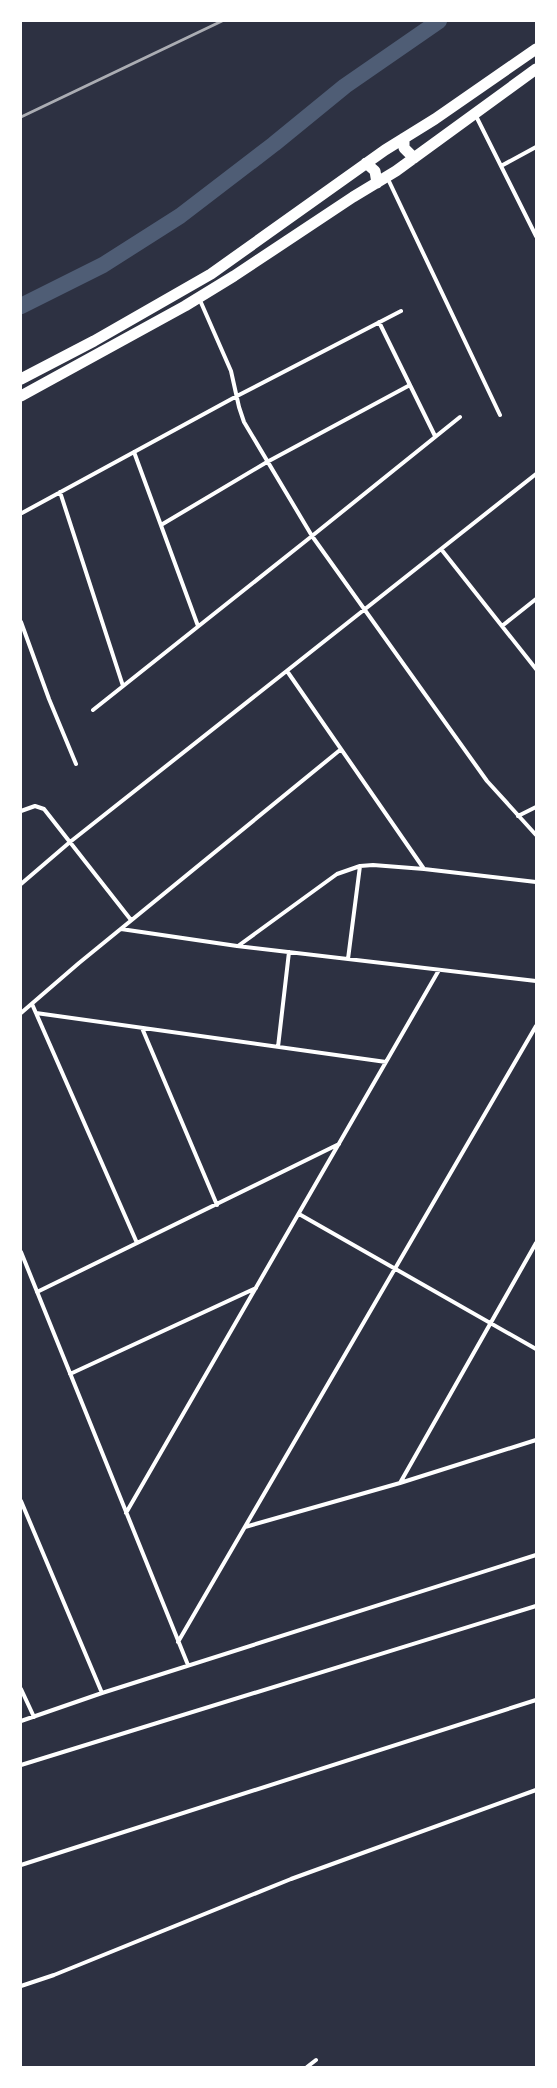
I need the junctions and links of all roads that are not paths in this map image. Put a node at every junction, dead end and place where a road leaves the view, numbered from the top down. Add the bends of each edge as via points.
1 (536, 49) edge
2 (536, 69) edge
3 (474, 113) junction
4 (404, 138) junction
5 (535, 149) edge
6 (414, 158) junction
7 (366, 163) junction
8 (501, 166) junction
9 (382, 180) junction
10 (536, 236) edge
11 (199, 298) junction
12 (401, 311) dead end
13 (379, 322) junction
14 (21, 379) edge
15 (410, 385) junction
16 (21, 396) edge
17 (237, 396) junction
18 (500, 415) dead end
19 (460, 417) dead end
20 (435, 436) junction
21 (134, 452) junction
22 (267, 462) junction
23 (536, 474) edge
24 (60, 492) junction
25 (22, 513) dead end
26 (161, 525) junction
27 (312, 536) junction
28 (441, 549) junction
29 (536, 599) edge
30 (364, 609) junction
31 (21, 622) edge
32 (198, 626) junction
33 (502, 626) junction
34 (536, 669) edge
35 (287, 671) junction
36 (123, 686) junction
37 (93, 710) dead end
38 (340, 750) junction
39 (76, 764) dead end
40 (536, 807) edge
41 (21, 811) edge
42 (518, 816) junction
43 (536, 835) edge
44 (70, 842) junction
45 (360, 866) junction
46 (424, 869) junction
47 (536, 882) edge
48 (21, 884) edge
49 (131, 920) junction
50 (121, 928) junction
51 (237, 946) junction
52 (289, 952) junction
53 (348, 959) junction
54 (439, 970) junction
55 (536, 982) edge
56 (32, 1004) junction
57 (21, 1013) edge
58 (36, 1013) junction
59 (536, 1026) edge
60 (142, 1028) junction
61 (278, 1047) junction
62 (386, 1062) junction
63 (339, 1144) junction
64 (217, 1204) junction
65 (299, 1214) junction
66 (137, 1243) junction
67 (536, 1244) edge
68 (21, 1252) edge
69 (395, 1269) junction
70 (256, 1288) junction
71 (37, 1292) junction
72 (491, 1323) junction
73 (536, 1349) edge
74 (70, 1374) junction
75 (536, 1440) edge
76 (400, 1483) junction
77 (21, 1501) edge
78 (126, 1513) junction
79 (245, 1527) junction
80 (536, 1555) edge
81 (536, 1606) edge
82 (178, 1642) junction
83 (188, 1665) junction
84 (21, 1689) edge
85 (102, 1693) junction
86 (536, 1700) edge
87 (34, 1717) junction
88 (21, 1721) edge
89 (21, 1765) edge
90 (536, 1790) edge
91 (21, 1866) edge
92 (21, 1986) edge
93 (316, 2060) dead end
94 (307, 2067) edge

1 - 4 highway
2 - 3 highway
3 - 6 highway
3 - 8 street
4 - 6 highway via 404,148
4 - 7 highway
5 - 8 street
6 - 9 highway
7 - 9 highway
7 - 14 highway via 206,277
8 - 10 street
9 - 11 highway
9 - 18 street
11 - 16 highway
11 - 17 street via 230,371
12 - 13 street
13 - 15 street
13 - 17 street
15 - 20 street
15 - 22 street
17 - 21 street
17 - 22 street via 241,415
19 - 20 street
20 - 27 street
21 - 24 street
21 - 26 street
22 - 26 street
22 - 27 street
23 - 28 street
24 - 25 street
24 - 36 street
26 - 32 street
27 - 30 street
27 - 32 street
28 - 30 street
28 - 33 street
29 - 33 street
30 - 35 street
30 - 42 street via 487,781
31 - 39 street
32 - 36 street
33 - 34 street
35 - 38 street
35 - 44 street
36 - 37 street
38 - 46 street
38 - 49 street
40 - 42 street
41 - 44 street via 40,806
42 - 43 street
44 - 48 street
44 - 49 street
45 - 46 street
45 - 51 street via 337,874
45 - 53 street
46 - 47 street
49 - 50 street
50 - 51 street
50 - 56 street
51 - 52 street
52 - 53 street
52 - 61 street
53 - 54 street
54 - 55 street
54 - 62 street
56 - 57 street
56 - 58 street
58 - 60 street
58 - 66 street
59 - 69 street
60 - 61 street
60 - 64 street
61 - 62 street
62 - 63 street
63 - 64 street
63 - 65 street
64 - 66 street
65 - 69 street
65 - 70 street
66 - 71 street
67 - 72 street
68 - 71 street
69 - 72 street
69 - 79 street
70 - 74 street
70 - 78 street
71 - 74 street
72 - 73 street
72 - 76 street
74 - 78 street
75 - 76 street
76 - 79 street
77 - 85 street
78 - 82 street
79 - 82 street
80 - 83 street
81 - 89 street
82 - 83 street
83 - 85 street
84 - 87 street
85 - 87 street
86 - 91 street
87 - 88 street
90 - 92 street via 291,1879
93 - 94 street

